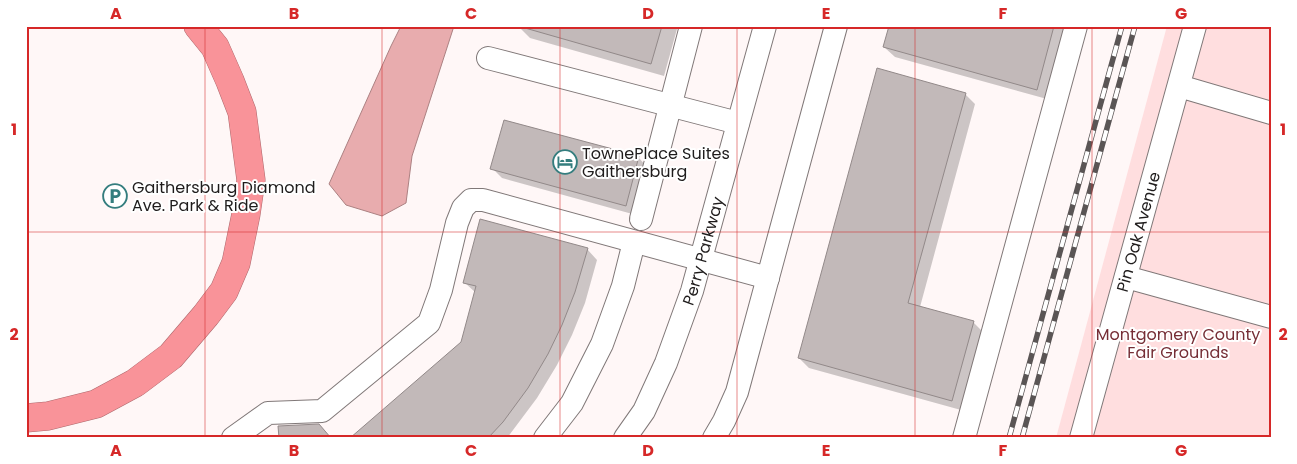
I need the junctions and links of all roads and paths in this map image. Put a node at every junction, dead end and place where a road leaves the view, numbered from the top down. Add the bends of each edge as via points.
1 (198, 26) edge
2 (691, 26) edge
3 (764, 26) edge
4 (836, 26) edge
5 (1076, 26) edge
6 (1195, 26) edge
7 (488, 58) dead end
8 (1179, 86) junction
9 (670, 106) junction
10 (1271, 113) edge
11 (738, 123) junction
12 (641, 218) dead end
13 (634, 242) junction
14 (700, 260) junction
15 (1126, 277) junction
16 (768, 278) junction
17 (1271, 317) edge
18 (26, 418) edge
19 (234, 438) edge
20 (544, 438) edge
21 (625, 438) edge
22 (714, 438) edge
23 (964, 438) edge
24 (1081, 438) edge

1 - 18 highway via 215,48 242,112 251,180 236,263 224,291 171,356 135,383 96,404
2 - 9 street
3 - 11 street, Perry Parkway
4 - 16 street
5 - 23 street
6 - 8 street, Pin Oak Avenue
7 - 9 street
8 - 10 street
8 - 15 street, Pin Oak Avenue
9 - 11 street
9 - 12 street
11 - 14 street, Perry Parkway
13 - 14 street
13 - 19 street via 483,200 471,200 463,208 457,223 441,290 429,323 322,411 268,413
13 - 20 street via 624,286 602,344 572,403
14 - 16 street
14 - 21 street, Perry Parkway via 666,363 644,411
15 - 17 street
15 - 24 street, Pin Oak Avenue
16 - 22 street via 737,392

